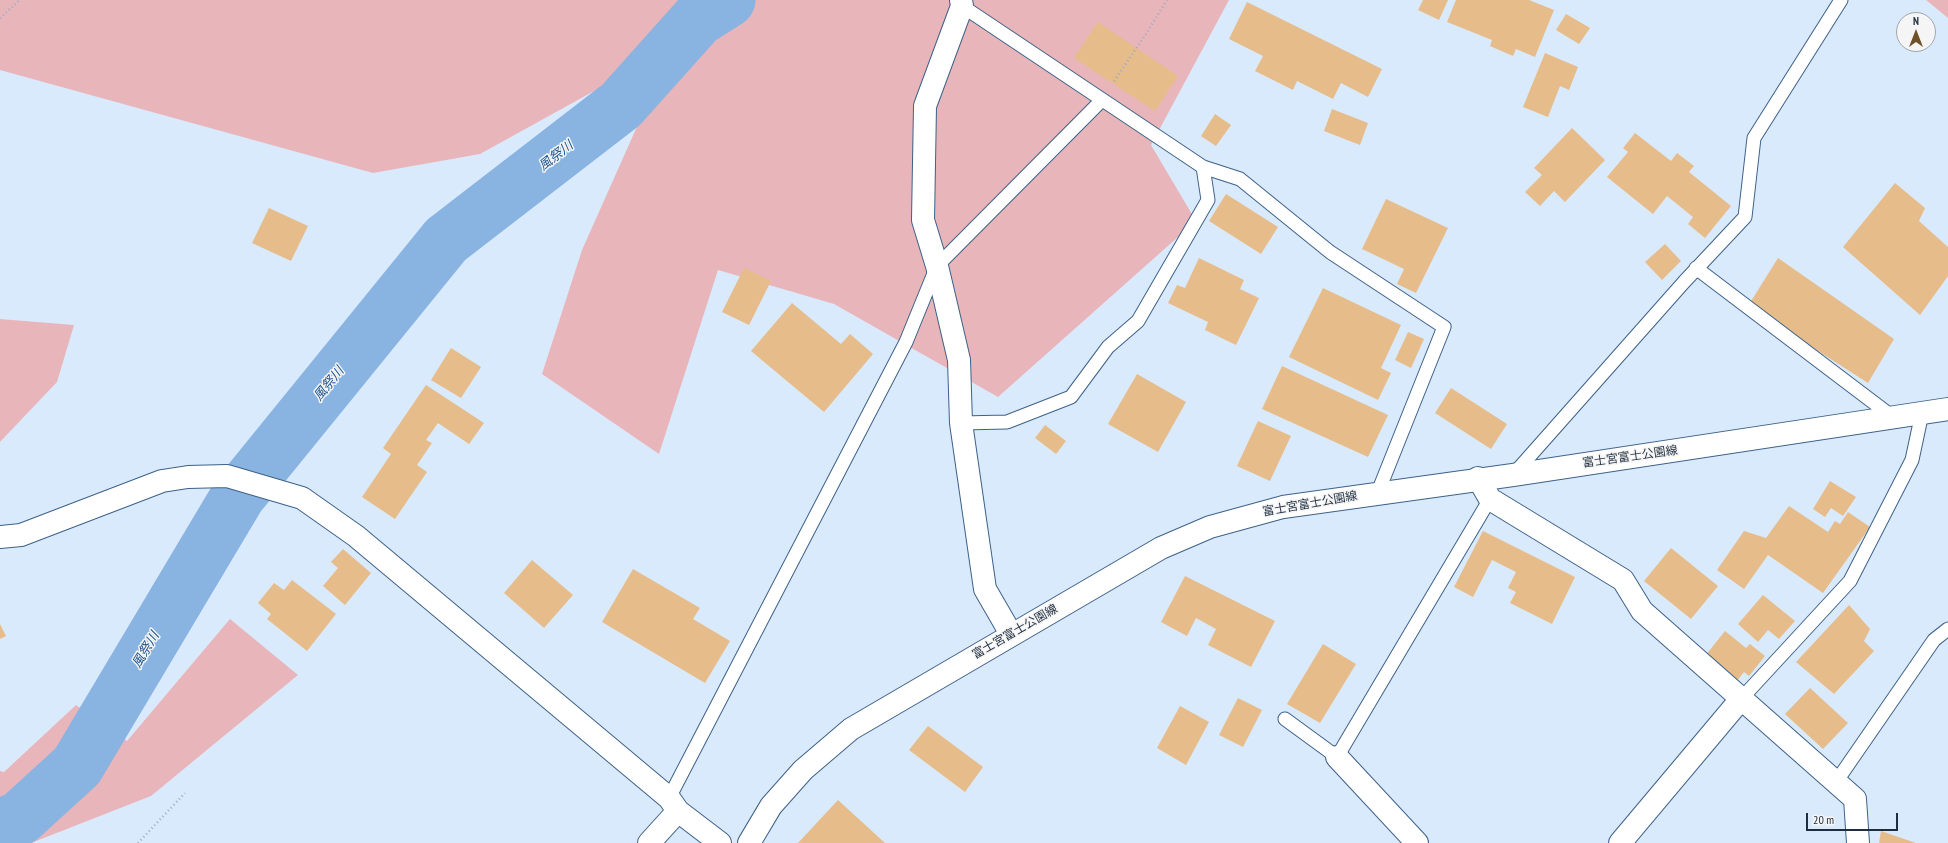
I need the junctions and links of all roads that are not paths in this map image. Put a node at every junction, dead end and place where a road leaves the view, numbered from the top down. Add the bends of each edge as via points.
1 (1841, 0) edge
2 (961, 3) edge
3 (1102, 100) junction
4 (1203, 167) junction
5 (937, 266) junction
6 (1696, 268) junction
7 (1939, 407) edge
8 (1894, 418) junction
9 (960, 423) junction
10 (1513, 475) junction
11 (1478, 478) junction
12 (1378, 492) junction
13 (1490, 499) junction
14 (0, 537) edge
15 (1948, 628) edge
16 (1011, 634) junction
17 (1741, 699) junction
18 (1285, 720) dead end
19 (1337, 757) junction
20 (1836, 782) junction
21 (674, 805) junction
22 (649, 843) edge
23 (720, 843) edge
24 (749, 843) edge
25 (1417, 843) edge
26 (1620, 843) edge
27 (1858, 843) edge

1 - 6 lane via 1754,138 1746,216
2 - 3 lane
2 - 5 street via 925,106 923,220
3 - 4 lane
3 - 5 lane
4 - 9 lane via 1208,200 1138,321 1108,347 1071,397 1007,422
4 - 12 lane via 1240,180 1330,252 1444,327
5 - 9 street via 959,360
5 - 21 lane via 906,342
6 - 8 lane
6 - 10 lane
7 - 8 street, 富士宮富士公園線
7 - 17 lane via 1850,581
8 - 10 street, 富士宮富士公園線
9 - 16 street via 985,589
10 - 11 street, 富士宮富士公園線
11 - 12 street, 富士宮富士公園線
11 - 13 street
12 - 16 street, 富士宮富士公園線 via 1283,507 1210,527 1160,548
13 - 17 street via 1623,580 1642,611
13 - 19 lane
14 - 21 street via 22,535 162,481 188,477 227,476 302,498 356,536
15 - 20 lane via 1934,640
16 - 24 street, 富士宮富士公園線 via 851,729 789,785 771,806
17 - 20 street
17 - 26 street
18 - 19 lane
19 - 25 street
20 - 27 street via 1855,799
21 - 22 street
21 - 23 street

